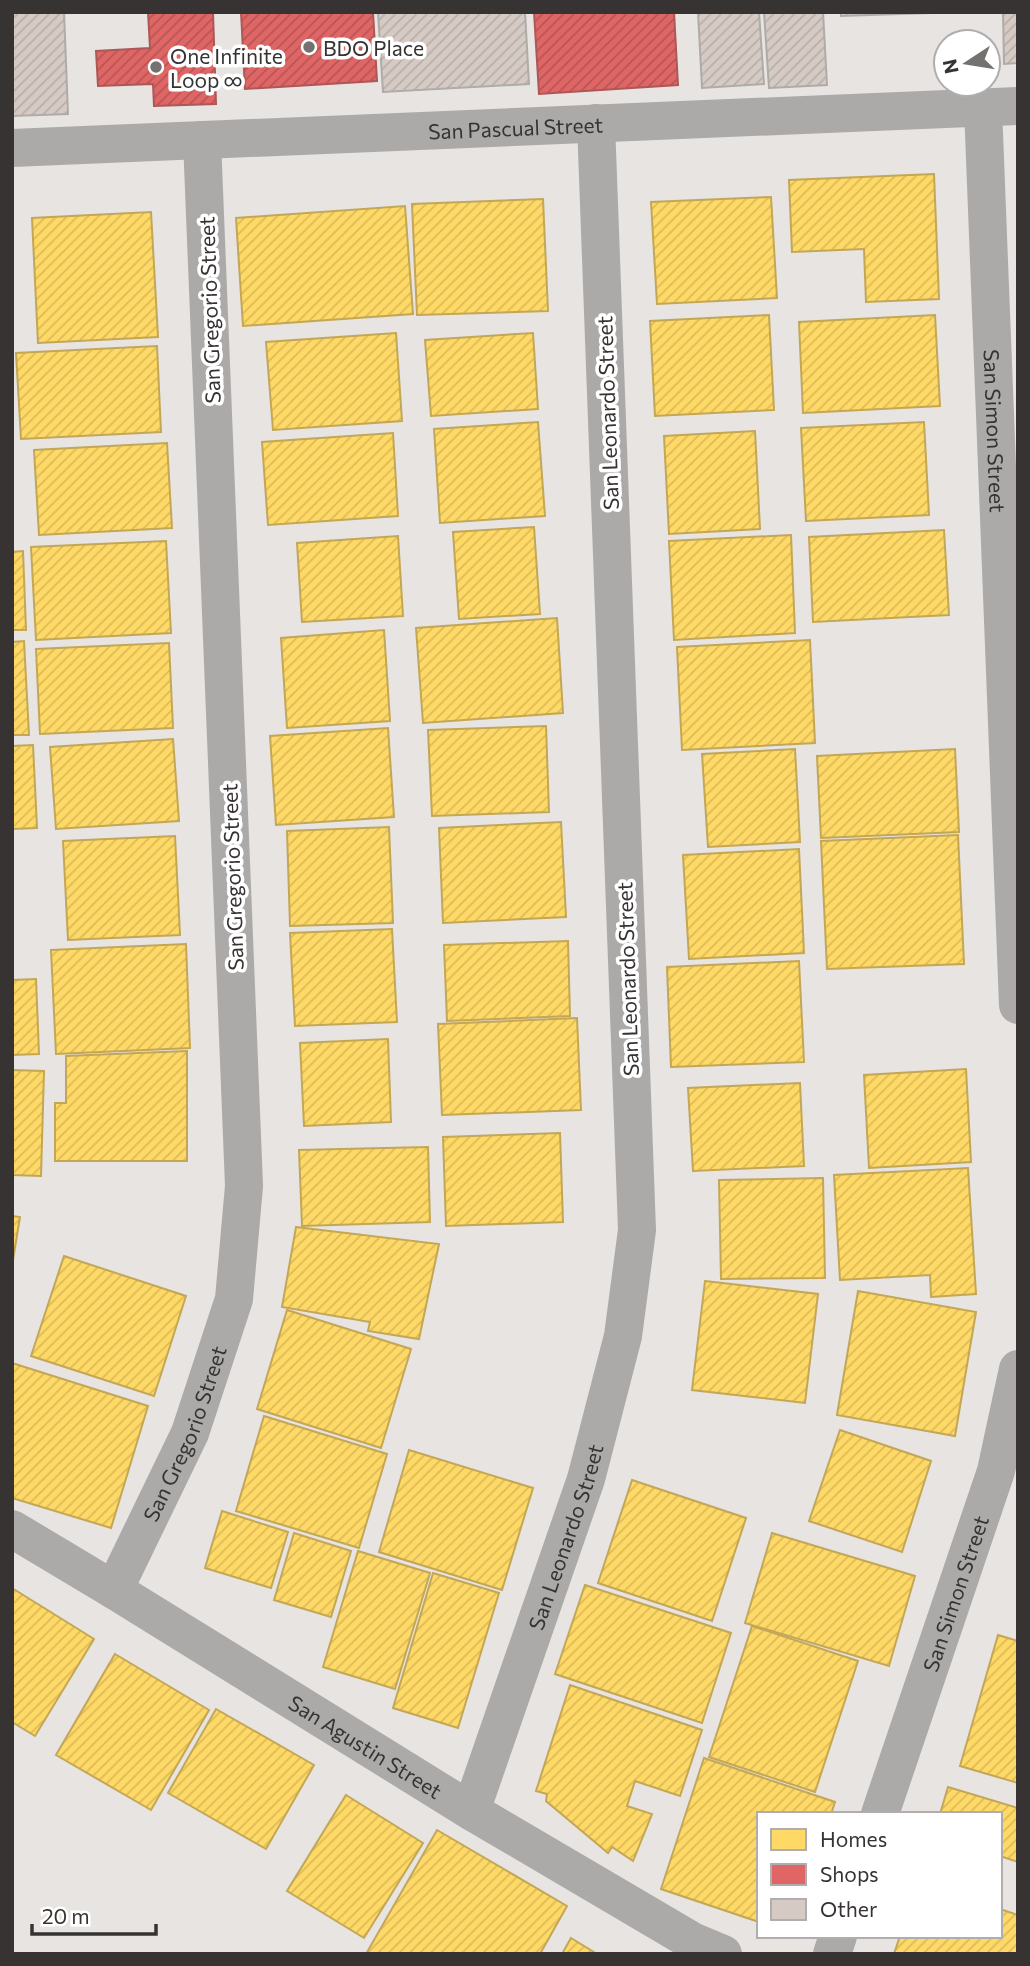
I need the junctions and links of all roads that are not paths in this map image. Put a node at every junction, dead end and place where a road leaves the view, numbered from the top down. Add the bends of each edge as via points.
1 (1000, 106) edge
2 (596, 123) junction
3 (202, 140) junction
4 (12, 148) edge
5 (1018, 1005) edge
6 (1018, 1369) edge
7 (12, 1529) edge
8 (114, 1590) junction
9 (471, 1811) junction
10 (881, 1812) edge
11 (723, 1954) edge

1 - 2 street, San Pascual Street
1 - 5 street, San Simon Street
2 - 3 street, San Pascual Street
2 - 9 street, San Leonardo Street via 637,1230 623,1336 586,1479
3 - 4 street, San Pascual Street
3 - 8 street, San Gregorio Street via 244,1186 234,1299 190,1433
6 - 10 street, San Simon Street via 996,1471
7 - 8 street, San Agustin Street
8 - 9 street, San Agustin Street
9 - 11 street, San Agustin Street via 692,1941

